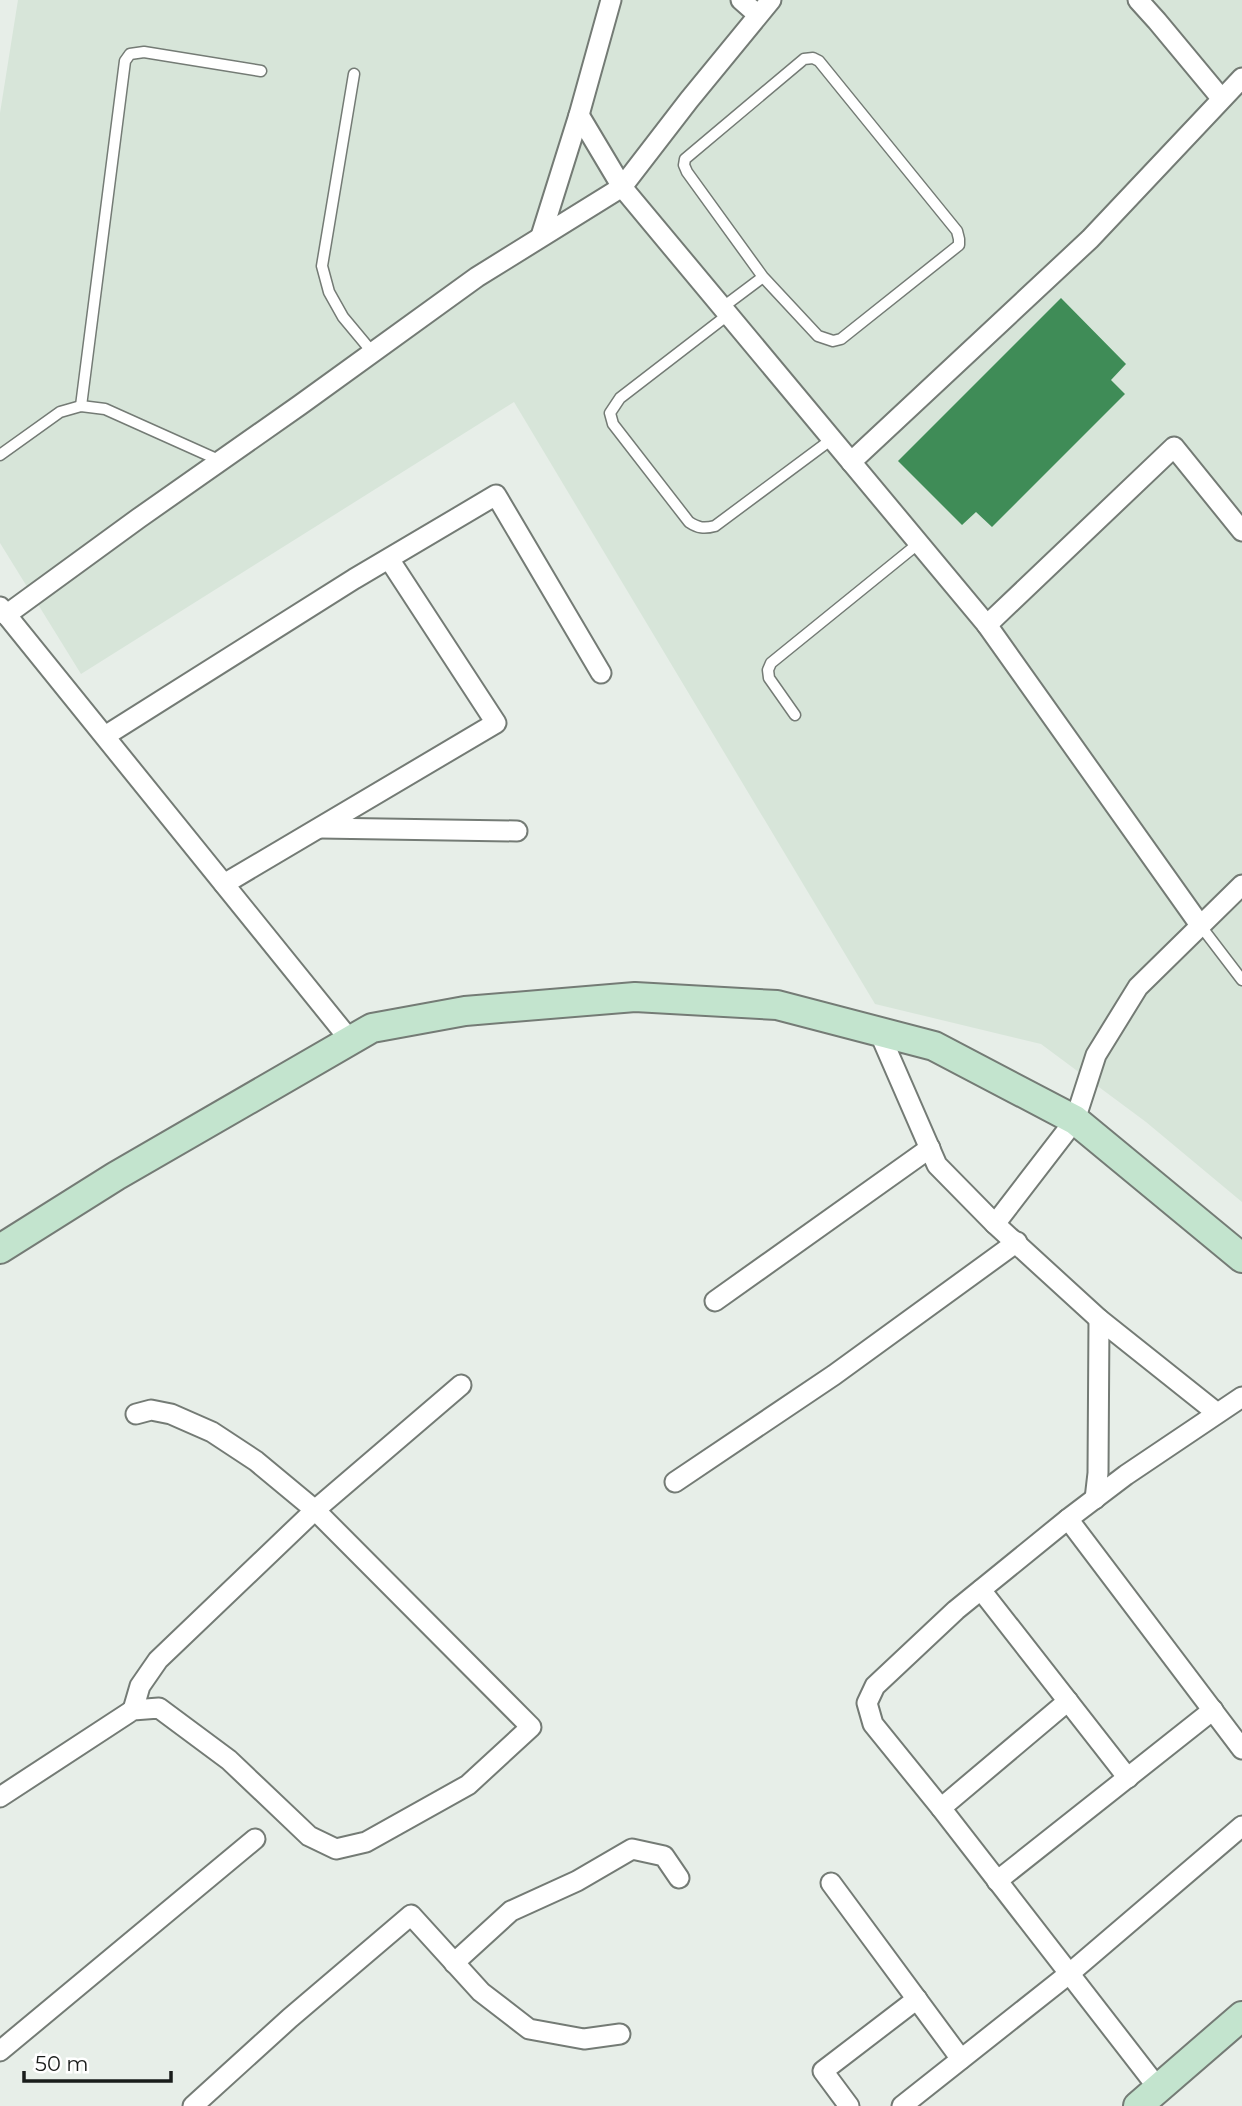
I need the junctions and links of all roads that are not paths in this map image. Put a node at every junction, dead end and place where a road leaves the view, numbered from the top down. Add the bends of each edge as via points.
1 (611, 0) edge
2 (741, 0) edge
3 (771, 0) edge
4 (1138, 0) edge
5 (758, 16) junction
6 (261, 71) dead end
7 (354, 75) dead end
8 (1242, 78) edge
9 (1221, 98) junction
10 (579, 115) junction
11 (622, 187) junction
12 (541, 236) junction
13 (763, 277) junction
14 (726, 310) junction
15 (373, 353) junction
16 (81, 406) junction
17 (832, 439) junction
18 (0, 455) edge
19 (221, 461) junction
20 (851, 462) junction
21 (1242, 531) edge
22 (919, 543) junction
23 (389, 559) junction
24 (3, 611) edge
25 (987, 625) junction
26 (601, 673) dead end
27 (795, 715) dead end
28 (106, 736) junction
29 (318, 828) junction
30 (517, 831) dead end
31 (225, 884) junction
32 (1242, 884) edge
33 (1200, 925) junction
34 (1242, 980) edge
35 (879, 1032) junction
36 (350, 1040) junction
37 (1075, 1120) junction
38 (930, 1148) junction
39 (995, 1224) junction
40 (1017, 1242) junction
41 (0, 1249) edge
42 (1242, 1258) edge
43 (715, 1301) dead end
44 (1100, 1319) junction
45 (461, 1385) dead end
46 (1242, 1396) edge
47 (1217, 1413) junction
48 (136, 1414) dead end
49 (675, 1482) dead end
50 (1095, 1499) junction
51 (315, 1510) junction
52 (1068, 1519) junction
53 (981, 1590) junction
54 (1068, 1701) junction
55 (133, 1710) junction
56 (1213, 1710) junction
57 (1242, 1749) edge
58 (1128, 1778) junction
59 (0, 1797) edge
60 (941, 1808) junction
61 (1242, 1826) edge
62 (255, 1839) dead end
63 (679, 1878) dead end
64 (998, 1881) junction
65 (831, 1883) dead end
66 (454, 1963) junction
67 (1070, 1973) junction
68 (917, 1999) junction
69 (1242, 2016) edge
70 (620, 2034) dead end
71 (3, 2043) edge
72 (961, 2059) junction
73 (1148, 2097) edge
74 (193, 2106) edge
75 (849, 2106) edge
76 (902, 2106) edge

1 - 10 street
2 - 5 street
3 - 5 street
4 - 9 street
5 - 11 street
6 - 16 lane via 144,52 130,54 125,61
7 - 15 lane via 322,265 342,317
8 - 9 street
9 - 20 street via 1090,239
10 - 11 street
10 - 12 street
11 - 12 street
11 - 14 street
12 - 15 street
13 - 13 lane via 818,336 833,341 959,245 957,231 813,58 804,59 685,159 687,172
13 - 14 lane
14 - 17 street
14 - 17 lane via 620,398 610,413 613,424 688,522 705,529 715,526
15 - 19 street
16 - 18 lane via 60,412
16 - 19 lane via 105,409
17 - 20 street
19 - 24 street
20 - 22 street
21 - 25 street via 1174,447
22 - 25 street
22 - 27 lane via 771,663 769,678
23 - 26 street via 496,495
23 - 28 street
23 - 29 street via 496,723
24 - 28 street
25 - 33 street
28 - 31 street
29 - 30 street
29 - 31 street
31 - 36 street
32 - 33 street
33 - 34 lane
33 - 37 street via 1139,987 1096,1055
35 - 36 street via 776,1005 635,997 465,1011 372,1028
35 - 37 street via 934,1046
35 - 38 street
36 - 41 street
37 - 39 street
37 - 42 street
38 - 39 street via 937,1165
38 - 43 street
39 - 40 street
40 - 44 street
40 - 49 street via 834,1375
44 - 47 street
44 - 50 street
45 - 51 street
46 - 47 street
47 - 50 street
48 - 51 street via 151,1410 171,1414 212,1432
50 - 52 street
51 - 55 street via 158,1660 140,1686
51 - 55 street via 531,1727 468,1785 366,1842 336,1849 309,1836 229,1760 159,1708
52 - 53 street
52 - 56 street
53 - 54 street
53 - 60 street via 875,1686 867,1703 873,1724
54 - 58 street
54 - 60 street
55 - 59 street
56 - 57 street
56 - 58 street
58 - 64 street
60 - 64 street
61 - 67 street
62 - 71 street
63 - 66 street via 664,1856 632,1849 511,1911
64 - 67 street
65 - 68 street
66 - 70 street via 481,1992 529,2029 584,2039
66 - 74 street via 411,1915
67 - 72 street
67 - 73 street
68 - 72 street
68 - 75 street via 824,2071
69 - 73 street
72 - 76 street

